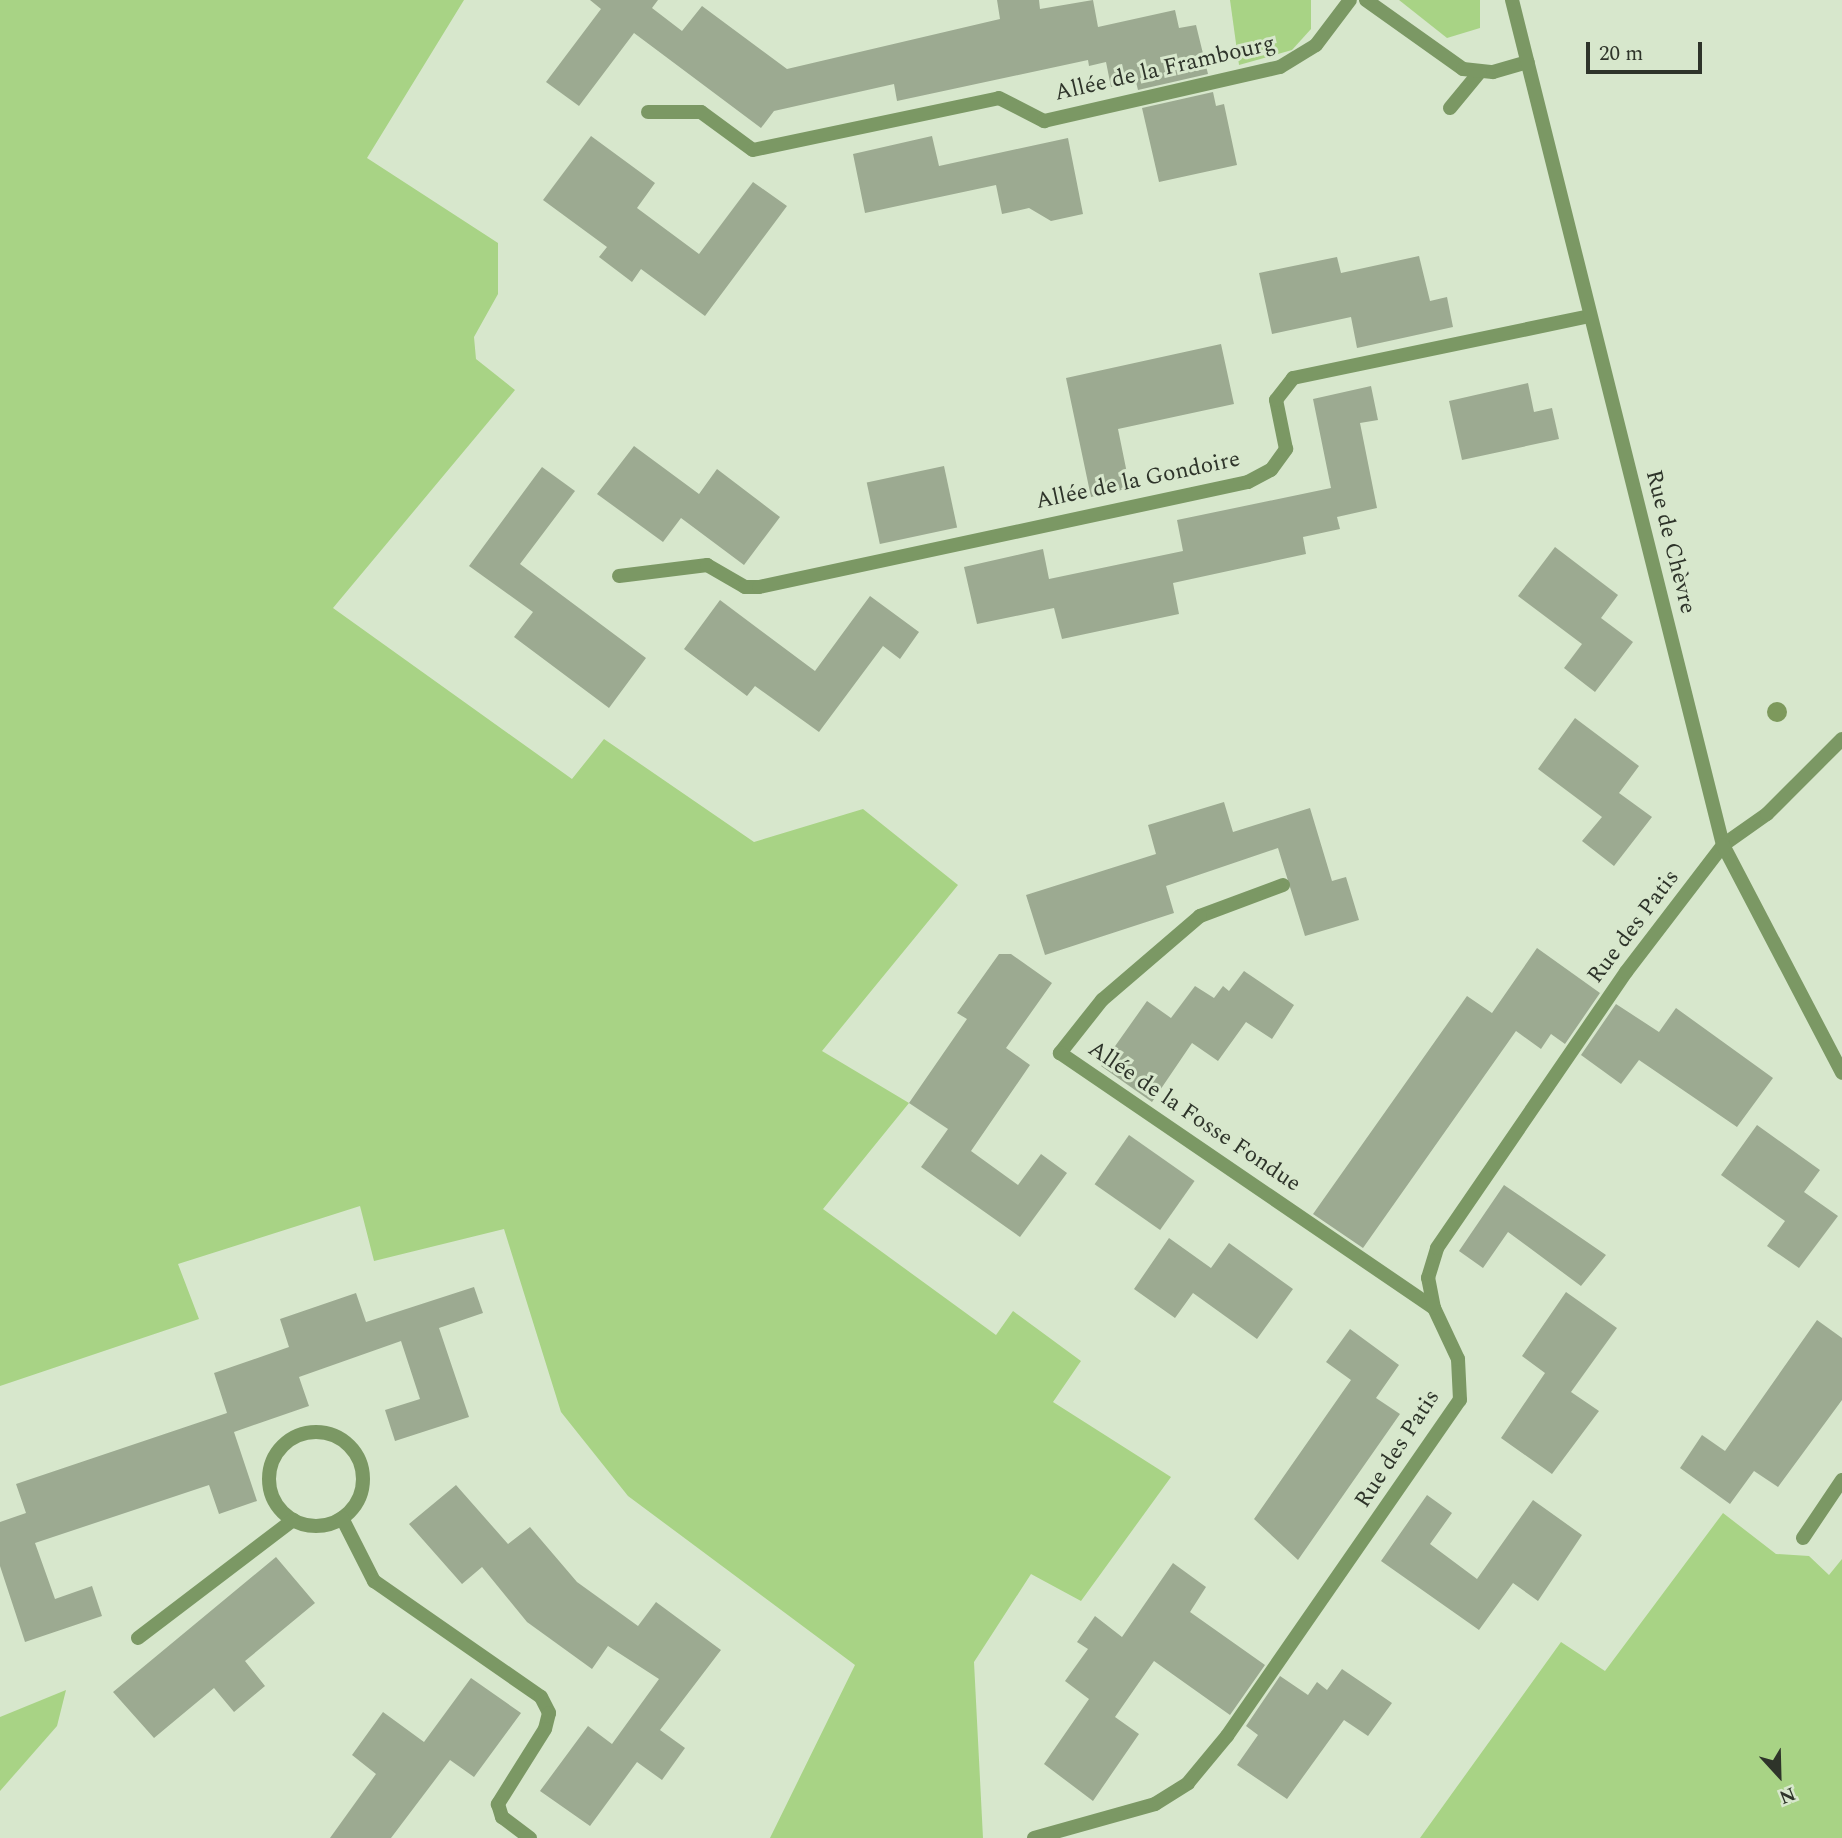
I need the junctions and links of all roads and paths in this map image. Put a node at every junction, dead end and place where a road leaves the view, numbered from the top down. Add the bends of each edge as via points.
1 (1350, 0) edge
2 (1366, 0) edge
3 (1512, 0) edge
4 (1528, 62) junction
5 (1479, 73) junction
6 (1450, 108) dead end
7 (648, 112) dead end
8 (1589, 316) junction
9 (619, 576) dead end
10 (1842, 739) edge
11 (1723, 845) junction
12 (1283, 885) dead end
13 (1842, 1073) edge
14 (1434, 1308) junction
15 (1842, 1480) edge
16 (342, 1518) junction
17 (293, 1520) junction
18 (1803, 1538) dead end
19 (138, 1638) dead end
20 (530, 1838) edge
21 (1034, 1838) edge

1 - 7 street, Allée de la Frambourg via 1316,45 1280,67 1044,121 999,98 753,149 701,112
2 - 5 street via 1463,69
3 - 4 street, Rue de Chèvre
4 - 5 street
4 - 8 street, Rue de Chèvre
5 - 6 street
8 - 9 street, Allée de la Gondoire via 1293,378 1276,400 1286,449 1271,470 1248,482 759,587 745,587 707,565
8 - 11 street, Rue de Chèvre
10 - 11 street, Rue des Patis via 1767,814
11 - 13 street, Rue de Chèvre
11 - 14 street, Rue des Patis via 1626,971 1437,1248 1428,1278
12 - 14 street, Allée de la Fosse Fondue via 1200,916 1102,1000 1060,1054
14 - 21 street, Rue des Patis via 1458,1359 1460,1400 1227,1736 1188,1783 1156,1804
15 - 18 street
16 - 17 street via 318,1526
16 - 17 street via 361,1495 361,1464 344,1440 314,1431 286,1442 270,1467 273,1497
16 - 20 street via 374,1581 541,1697 549,1713 545,1728 498,1804 502,1817
17 - 19 street

